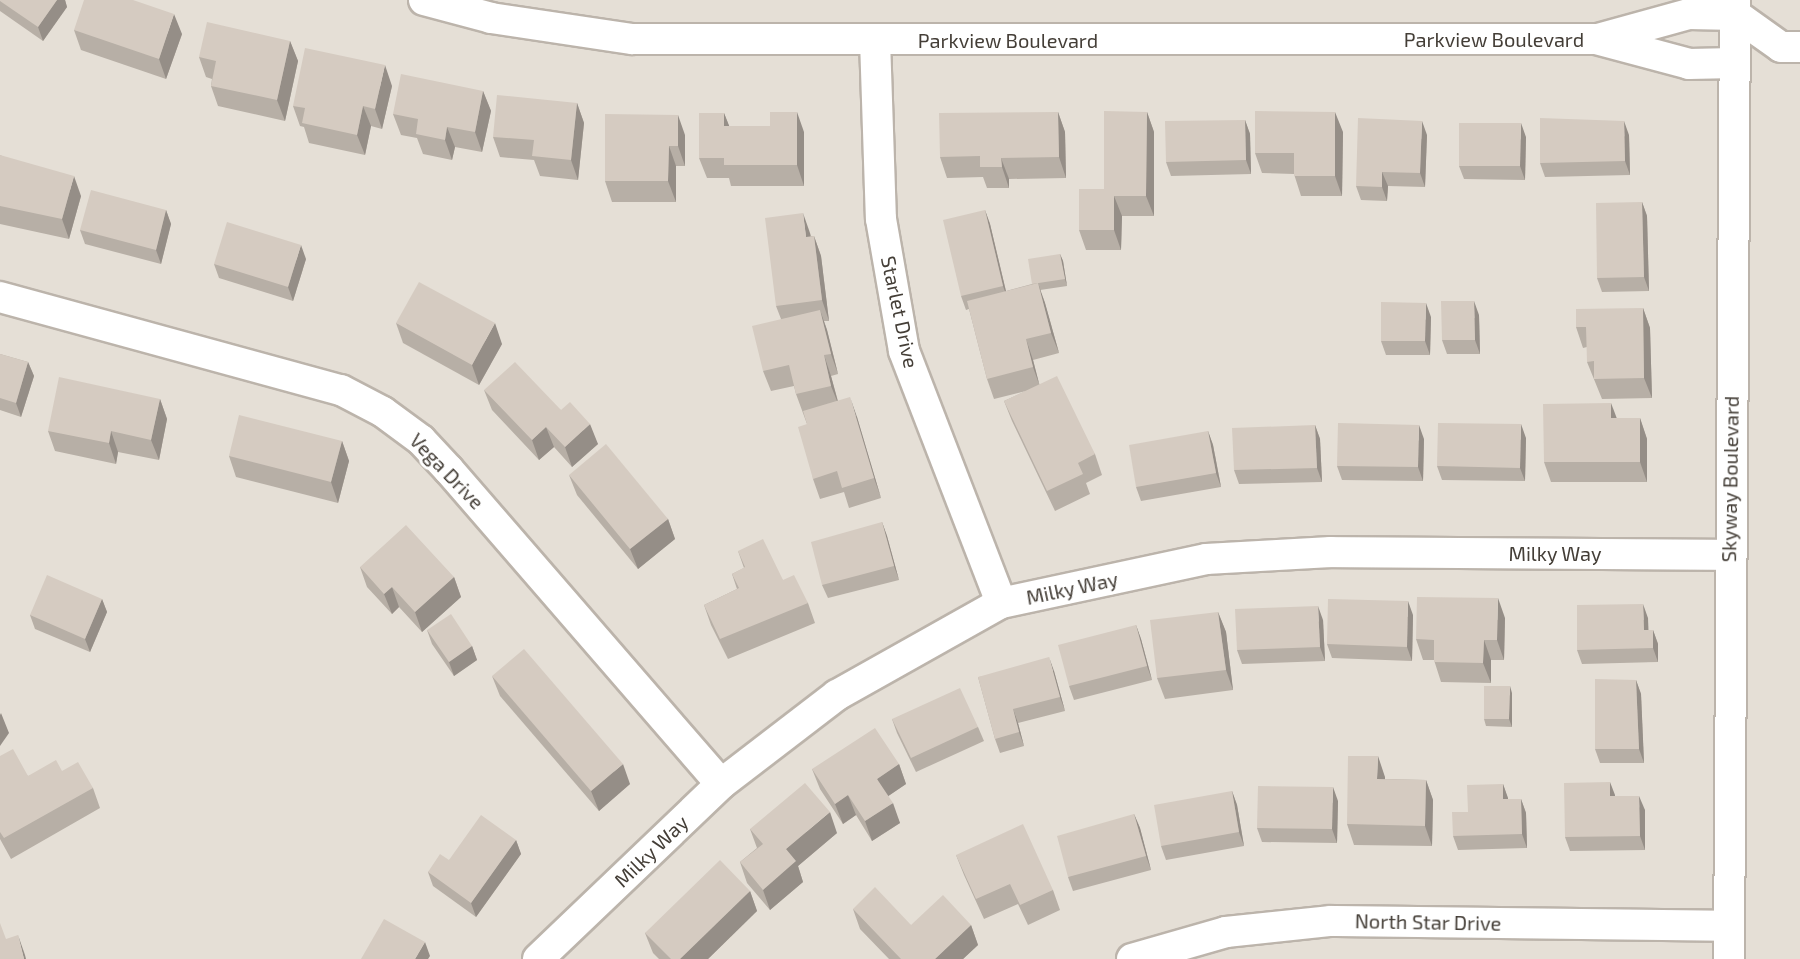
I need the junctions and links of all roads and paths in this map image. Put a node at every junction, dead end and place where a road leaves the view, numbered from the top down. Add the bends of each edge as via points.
1 (424, 0) edge
2 (1736, 8) edge
3 (1596, 39) junction
4 (875, 40) junction
5 (1800, 47) edge
6 (1735, 63) junction
7 (0, 297) edge
8 (1729, 555) junction
9 (1001, 603) junction
10 (721, 784) junction
11 (1729, 926) junction
12 (538, 959) edge
13 (1132, 959) edge
14 (1729, 959) edge

1 - 4 street, Parkview Boulevard via 491,18 632,39
2 - 3 street, Parkview Boulevard via 1689,14
2 - 5 street via 1780,47
2 - 6 street, Skyway Boulevard
3 - 4 street, Parkview Boulevard
3 - 6 street, Parkview Boulevard via 1689,64
4 - 9 street, Starlet Drive via 881,219 904,351
6 - 8 street, Skyway Boulevard
7 - 10 street, Vega Drive via 341,390 383,412 421,440 449,470
8 - 9 street, Milky Way via 1331,552 1206,559
8 - 11 street, Skyway Boulevard
9 - 10 street, Milky Way via 837,695
10 - 12 street, Milky Way
11 - 13 street, North Star Drive via 1331,921 1226,932
11 - 14 street, Skyway Boulevard

